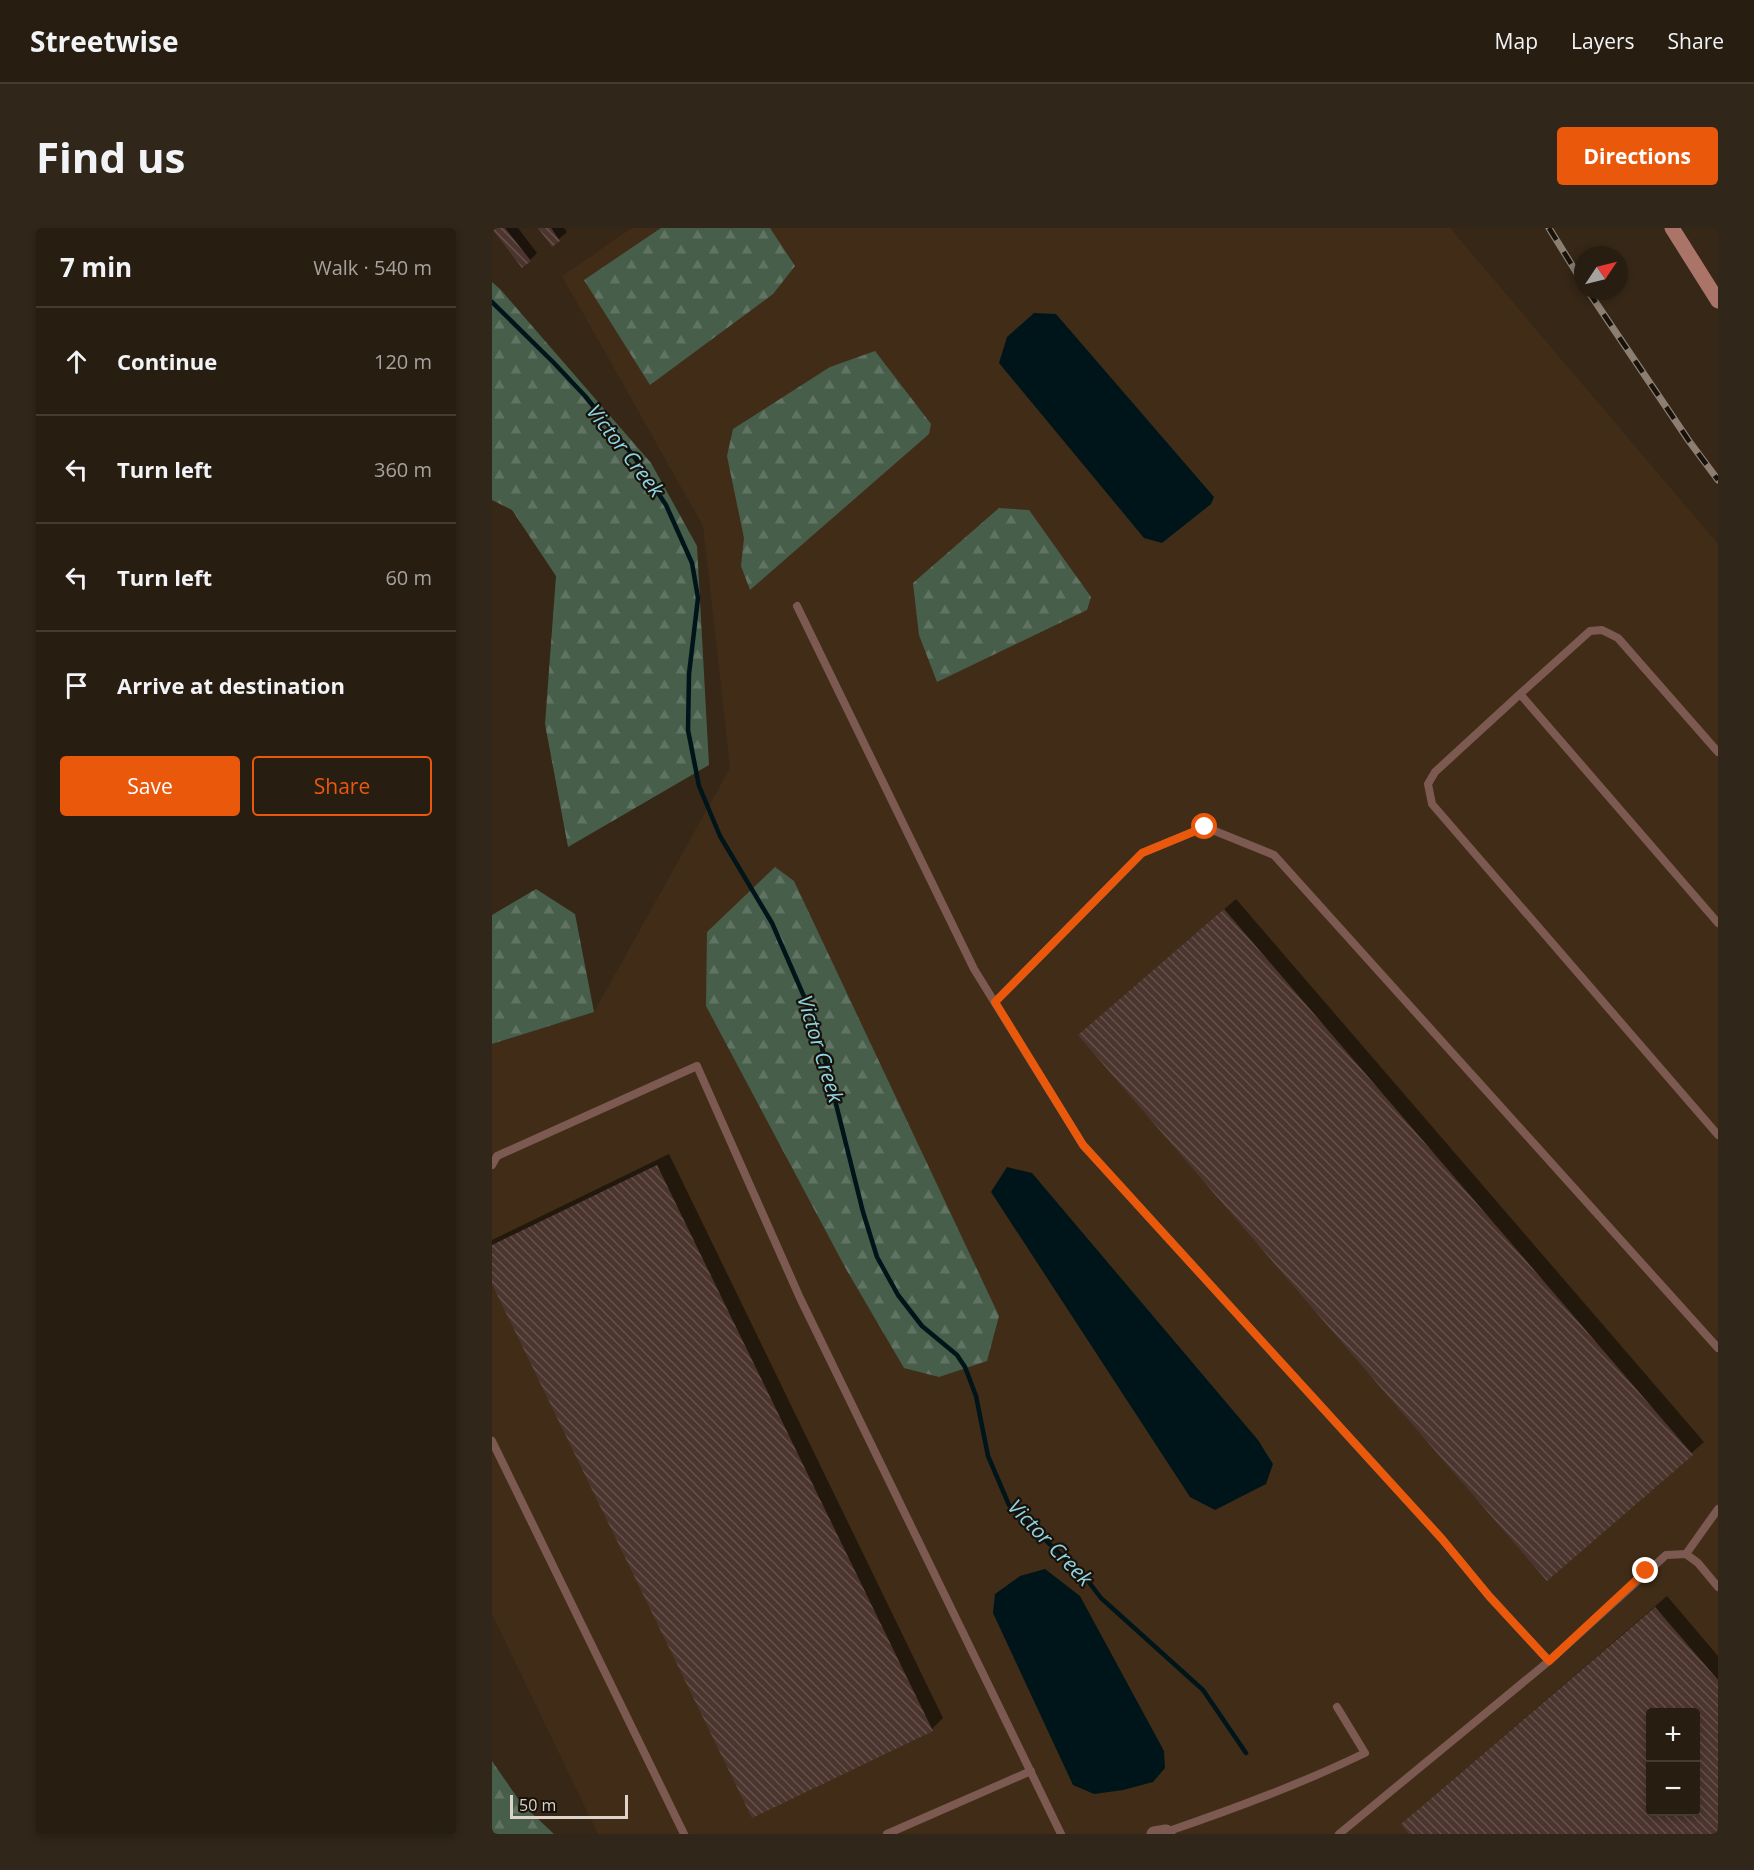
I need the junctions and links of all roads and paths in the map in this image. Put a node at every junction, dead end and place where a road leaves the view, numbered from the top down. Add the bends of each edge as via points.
1 (1672, 228) edge
2 (1718, 301) edge
3 (797, 606) dead end
4 (1520, 694) junction
5 (1718, 752) edge
6 (1718, 923) edge
7 (995, 1002) junction
8 (1718, 1135) edge
9 (492, 1166) edge
10 (1718, 1348) edge
11 (492, 1441) edge
12 (1718, 1509) edge
13 (1686, 1554) junction
14 (1718, 1587) edge
15 (1549, 1661) junction
16 (1337, 1707) dead end
17 (1031, 1771) junction
18 (1163, 1833) edge
19 (684, 1834) edge
20 (887, 1834) edge
21 (1061, 1834) edge
22 (1339, 1834) edge

1 - 2 main road
3 - 7 lane via 975,969
4 - 5 lane via 1590,631 1602,630 1618,638
4 - 6 lane
4 - 8 lane via 1435,772 1428,784 1432,804
7 - 10 lane via 1142,853 1205,827 1275,855
7 - 15 lane via 1083,1145
9 - 17 lane via 497,1156 697,1066 800,1298
11 - 19 lane
12 - 13 lane
13 - 14 lane
13 - 15 lane via 1666,1555
15 - 22 lane
16 - 18 lane via 1365,1753 1324,1773
17 - 20 lane
17 - 21 lane

